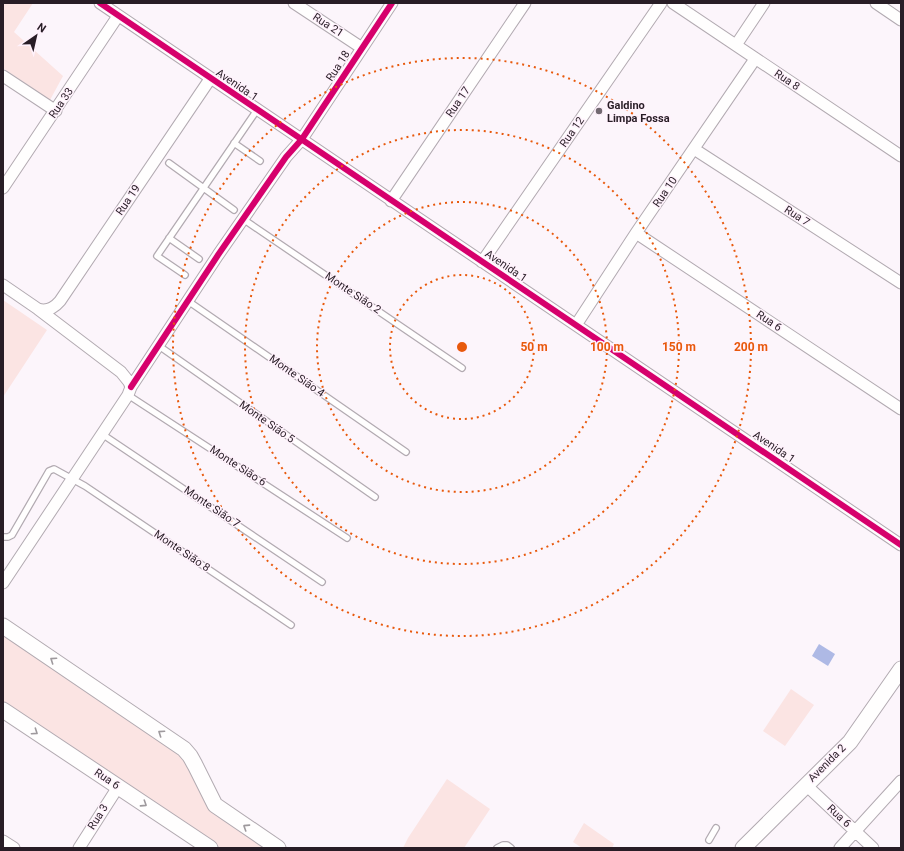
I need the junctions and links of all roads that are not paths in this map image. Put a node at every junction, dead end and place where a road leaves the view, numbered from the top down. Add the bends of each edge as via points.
1 (100, 3) edge
2 (294, 3) edge
3 (392, 3) edge
4 (525, 3) edge
5 (661, 3) edge
6 (673, 3) edge
7 (764, 3) edge
8 (876, 3) edge
9 (118, 16) junction
10 (901, 20) edge
11 (736, 45) junction
12 (362, 48) junction
13 (755, 59) junction
14 (3, 76) edge
15 (210, 79) junction
16 (257, 110) junction
17 (56, 111) junction
18 (302, 139) junction
19 (234, 143) junction
20 (694, 150) junction
21 (901, 156) edge
22 (260, 161) dead end
23 (169, 163) dead end
24 (204, 187) junction
25 (3, 188) edge
26 (391, 201) junction
27 (234, 210) dead end
28 (243, 219) junction
29 (636, 233) junction
30 (169, 238) junction
31 (199, 259) dead end
32 (482, 262) junction
33 (185, 275) dead end
34 (901, 283) edge
35 (3, 286) edge
36 (188, 301) junction
37 (38, 309) junction
38 (576, 325) junction
39 (159, 346) junction
40 (462, 368) dead end
41 (130, 391) junction
42 (901, 409) edge
43 (102, 434) junction
44 (406, 452) dead end
45 (72, 479) junction
46 (375, 497) dead end
47 (3, 537) edge
48 (347, 538) dead end
49 (901, 545) edge
50 (322, 582) dead end
51 (3, 583) edge
52 (292, 625) dead end
53 (3, 626) edge
54 (901, 669) edge
55 (3, 710) edge
56 (901, 781) edge
57 (806, 785) junction
58 (118, 787) junction
59 (716, 828) dead end
60 (855, 831) junction
61 (709, 840) dead end
62 (3, 841) edge
63 (14, 848) edge
64 (79, 848) edge
65 (210, 848) edge
66 (278, 848) edge
67 (497, 848) edge
68 (511, 848) edge
69 (742, 848) edge
70 (840, 848) edge
71 (873, 848) edge

1 - 9 street, Avenida 1
2 - 12 street, Rua 21
3 - 12 street, Rua 18
4 - 26 street, Rua 17
5 - 32 street, Rua 12
6 - 11 street, Rua 8
7 - 11 street
8 - 10 street
9 - 15 street, Avenida 1
9 - 17 street, Rua 33
11 - 13 street, Rua 8
12 - 18 street, Rua 18
13 - 20 street, Rua 10
13 - 21 street, Rua 8
14 - 17 street
15 - 16 street, Avenida 1
15 - 37 street, Rua 19 via 60,301 49,309
16 - 18 street, Avenida 1
16 - 19 lane
17 - 25 street, Rua 33
18 - 26 street, Avenida 1
18 - 28 street, Rua 18 via 286,157
19 - 22 lane
19 - 24 lane
20 - 29 street, Rua 10
20 - 34 street, Rua 7
23 - 24 lane
24 - 27 lane
24 - 30 lane
26 - 32 street, Avenida 1
28 - 36 street, Rua 18
28 - 40 lane, Monte Sião 2
29 - 38 street, Rua 10
29 - 42 street, Rua 6
30 - 31 lane
30 - 33 lane via 157,256
32 - 38 street, Avenida 1
35 - 37 street
36 - 39 street, Rua 18
36 - 44 lane, Monte Sião 4
37 - 41 street via 121,372 130,382
38 - 49 street, Avenida 1
39 - 41 street, Rua 18
39 - 46 lane, Monte Sião 5
41 - 43 street, Rua 18
41 - 48 lane, Monte Sião 6
43 - 45 street, Rua 18
43 - 50 lane, Monte Sião 7
45 - 47 lane, Monte Sião 8 via 54,469 50,470 12,535
45 - 51 street, Rua 18
45 - 52 lane, Monte Sião 8
66 -> 53 street via 215,805 193,761 184,749
54 - 57 street, Avenida 2 via 850,742
55 -> 58 street, Rua 6
56 - 60 street
57 - 60 street, Rua 6
57 - 69 street, Avenida 2
58 - 64 street, Rua 3
58 -> 65 street, Rua 6
59 - 61 lane
60 - 70 street
60 - 71 street, Rua 6
62 - 63 street
67 - 68 lane via 503,844

